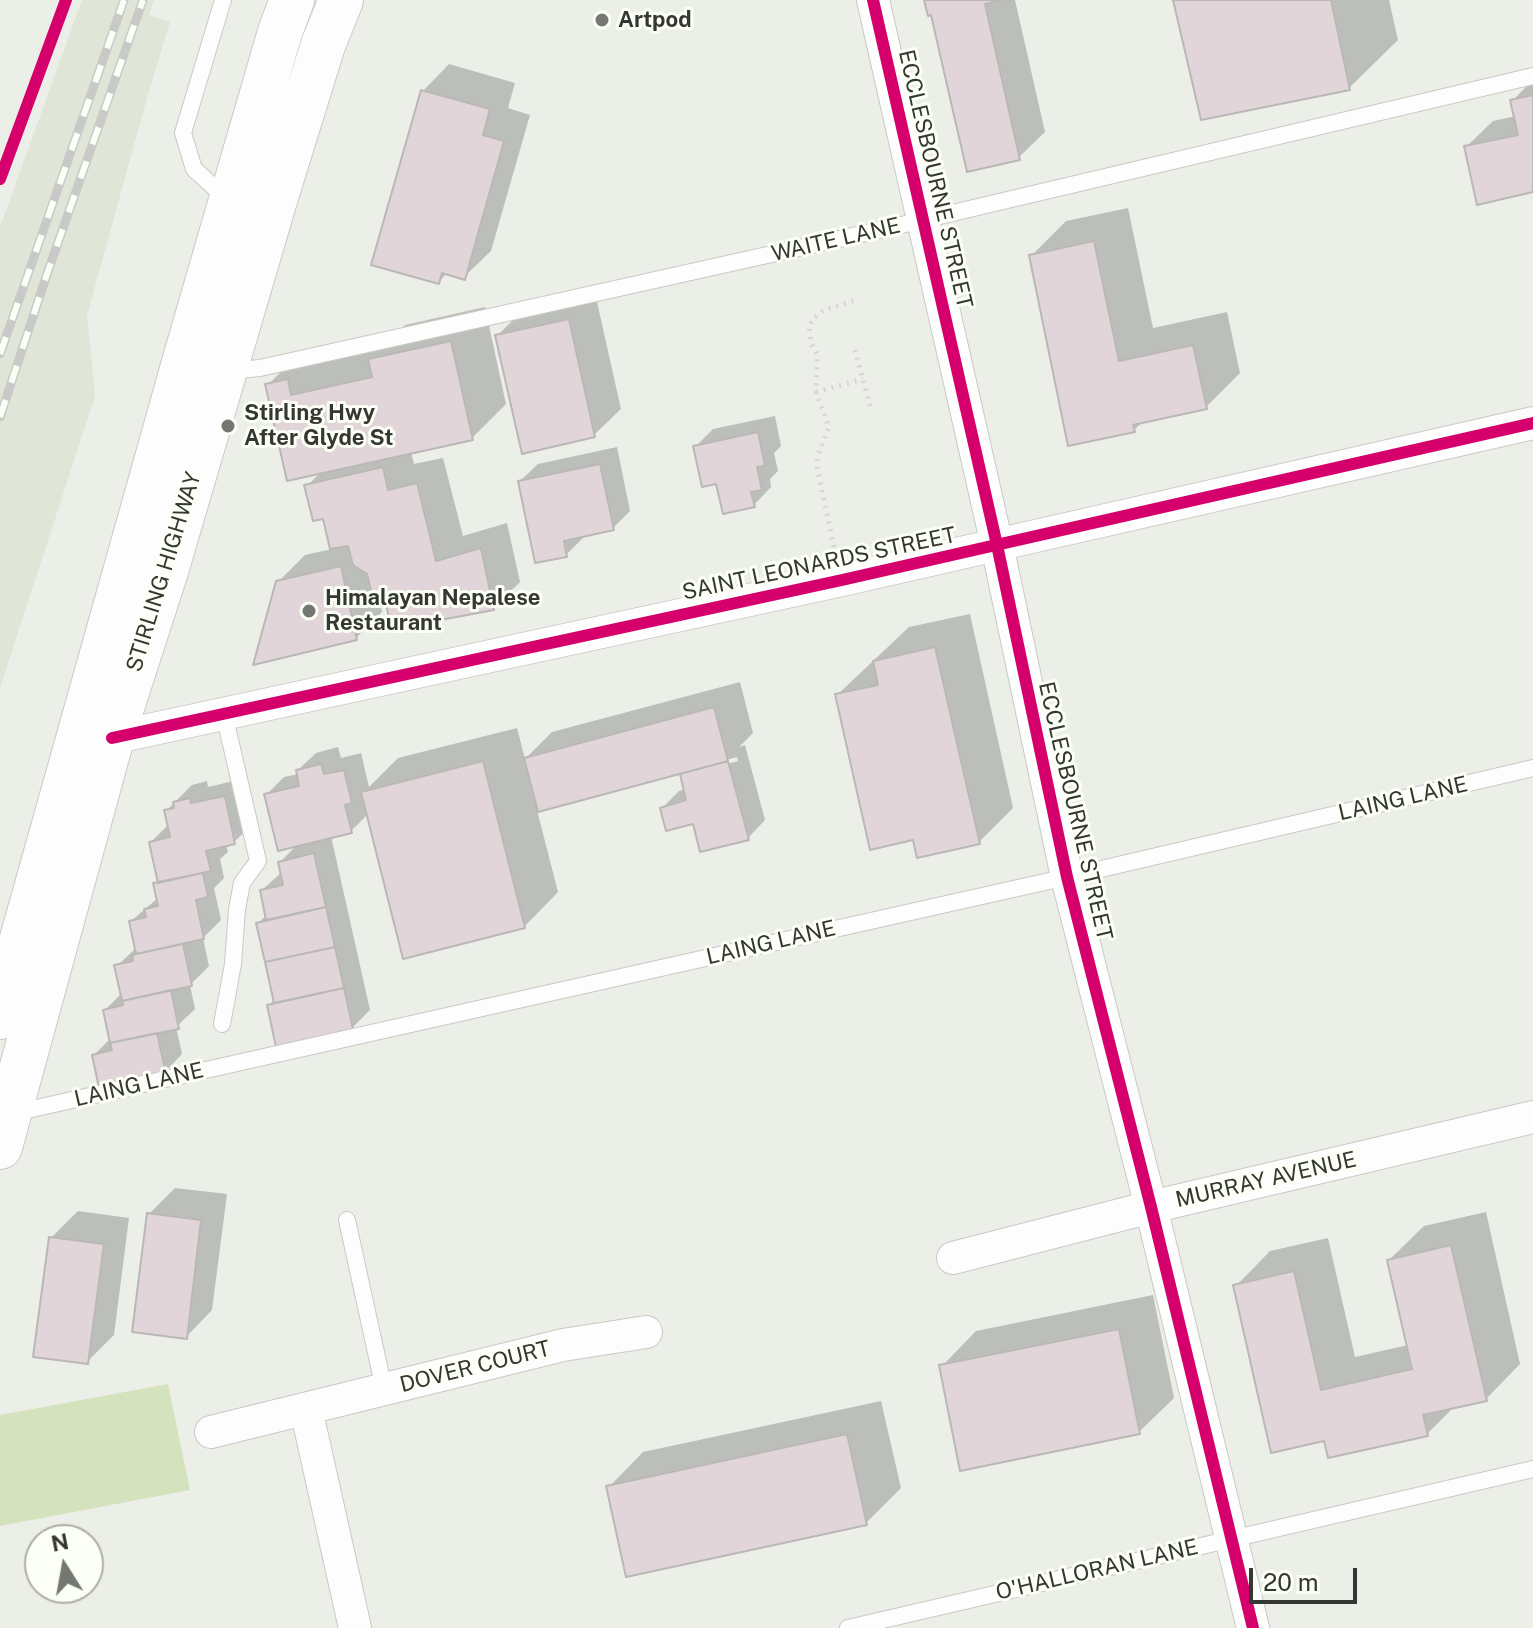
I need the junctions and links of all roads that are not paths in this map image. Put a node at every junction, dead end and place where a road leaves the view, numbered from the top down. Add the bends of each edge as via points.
1 (223, 0) edge
2 (292, 0) edge
3 (341, 0) edge
4 (873, 0) edge
5 (1533, 76) edge
6 (232, 199) junction
7 (925, 220) junction
8 (205, 365) junction
9 (1533, 423) edge
10 (997, 545) junction
11 (224, 714) junction
12 (112, 738) junction
13 (1533, 768) edge
14 (1067, 877) junction
15 (0, 1017) edge
16 (222, 1024) dead end
17 (1533, 1117) edge
18 (4, 1131) edge
19 (1151, 1207) junction
20 (347, 1220) dead end
21 (953, 1258) dead end
22 (646, 1332) dead end
23 (384, 1389) junction
24 (306, 1409) junction
25 (211, 1432) dead end
26 (1533, 1469) edge
27 (1231, 1539) junction
28 (355, 1628) edge
29 (848, 1628) edge
30 (1253, 1628) edge

1 - 6 lane via 183,133 194,169
2 - 6 highway, STIRLING HIGHWAY
3 - 8 highway, STIRLING HIGHWAY
4 - 7 street, ECCLESBOURNE STREET
5 - 7 lane, WAITE LANE
6 - 8 highway, STIRLING HIGHWAY
7 - 8 lane, WAITE LANE via 260,368
7 - 10 street, ECCLESBOURNE STREET
8 - 12 highway, STIRLING HIGHWAY via 166,571
8 - 15 highway, STIRLING HIGHWAY
9 - 10 street, SAINT LEONARDS STREET
10 - 11 street, SAINT LEONARDS STREET
10 - 14 street, ECCLESBOURNE STREET
11 - 12 street, SAINT LEONARDS STREET
11 - 16 lane via 258,861 242,883
12 - 18 highway, STIRLING HIGHWAY
13 - 14 lane, LAING LANE
14 - 18 lane, LAING LANE
14 - 19 street, ECCLESBOURNE STREET
17 - 19 street, MURRAY AVENUE
19 - 21 street, MURRAY AVENUE
19 - 27 street, ECCLESBOURNE STREET
20 - 23 lane
22 - 23 street, DOVER COURT via 563,1345
23 - 24 street, DOVER COURT
24 - 25 street, DOVER COURT
24 - 28 street
26 - 27 lane, O'HALLORAN LANE
27 - 29 lane, O'HALLORAN LANE
27 - 30 street, ECCLESBOURNE STREET

